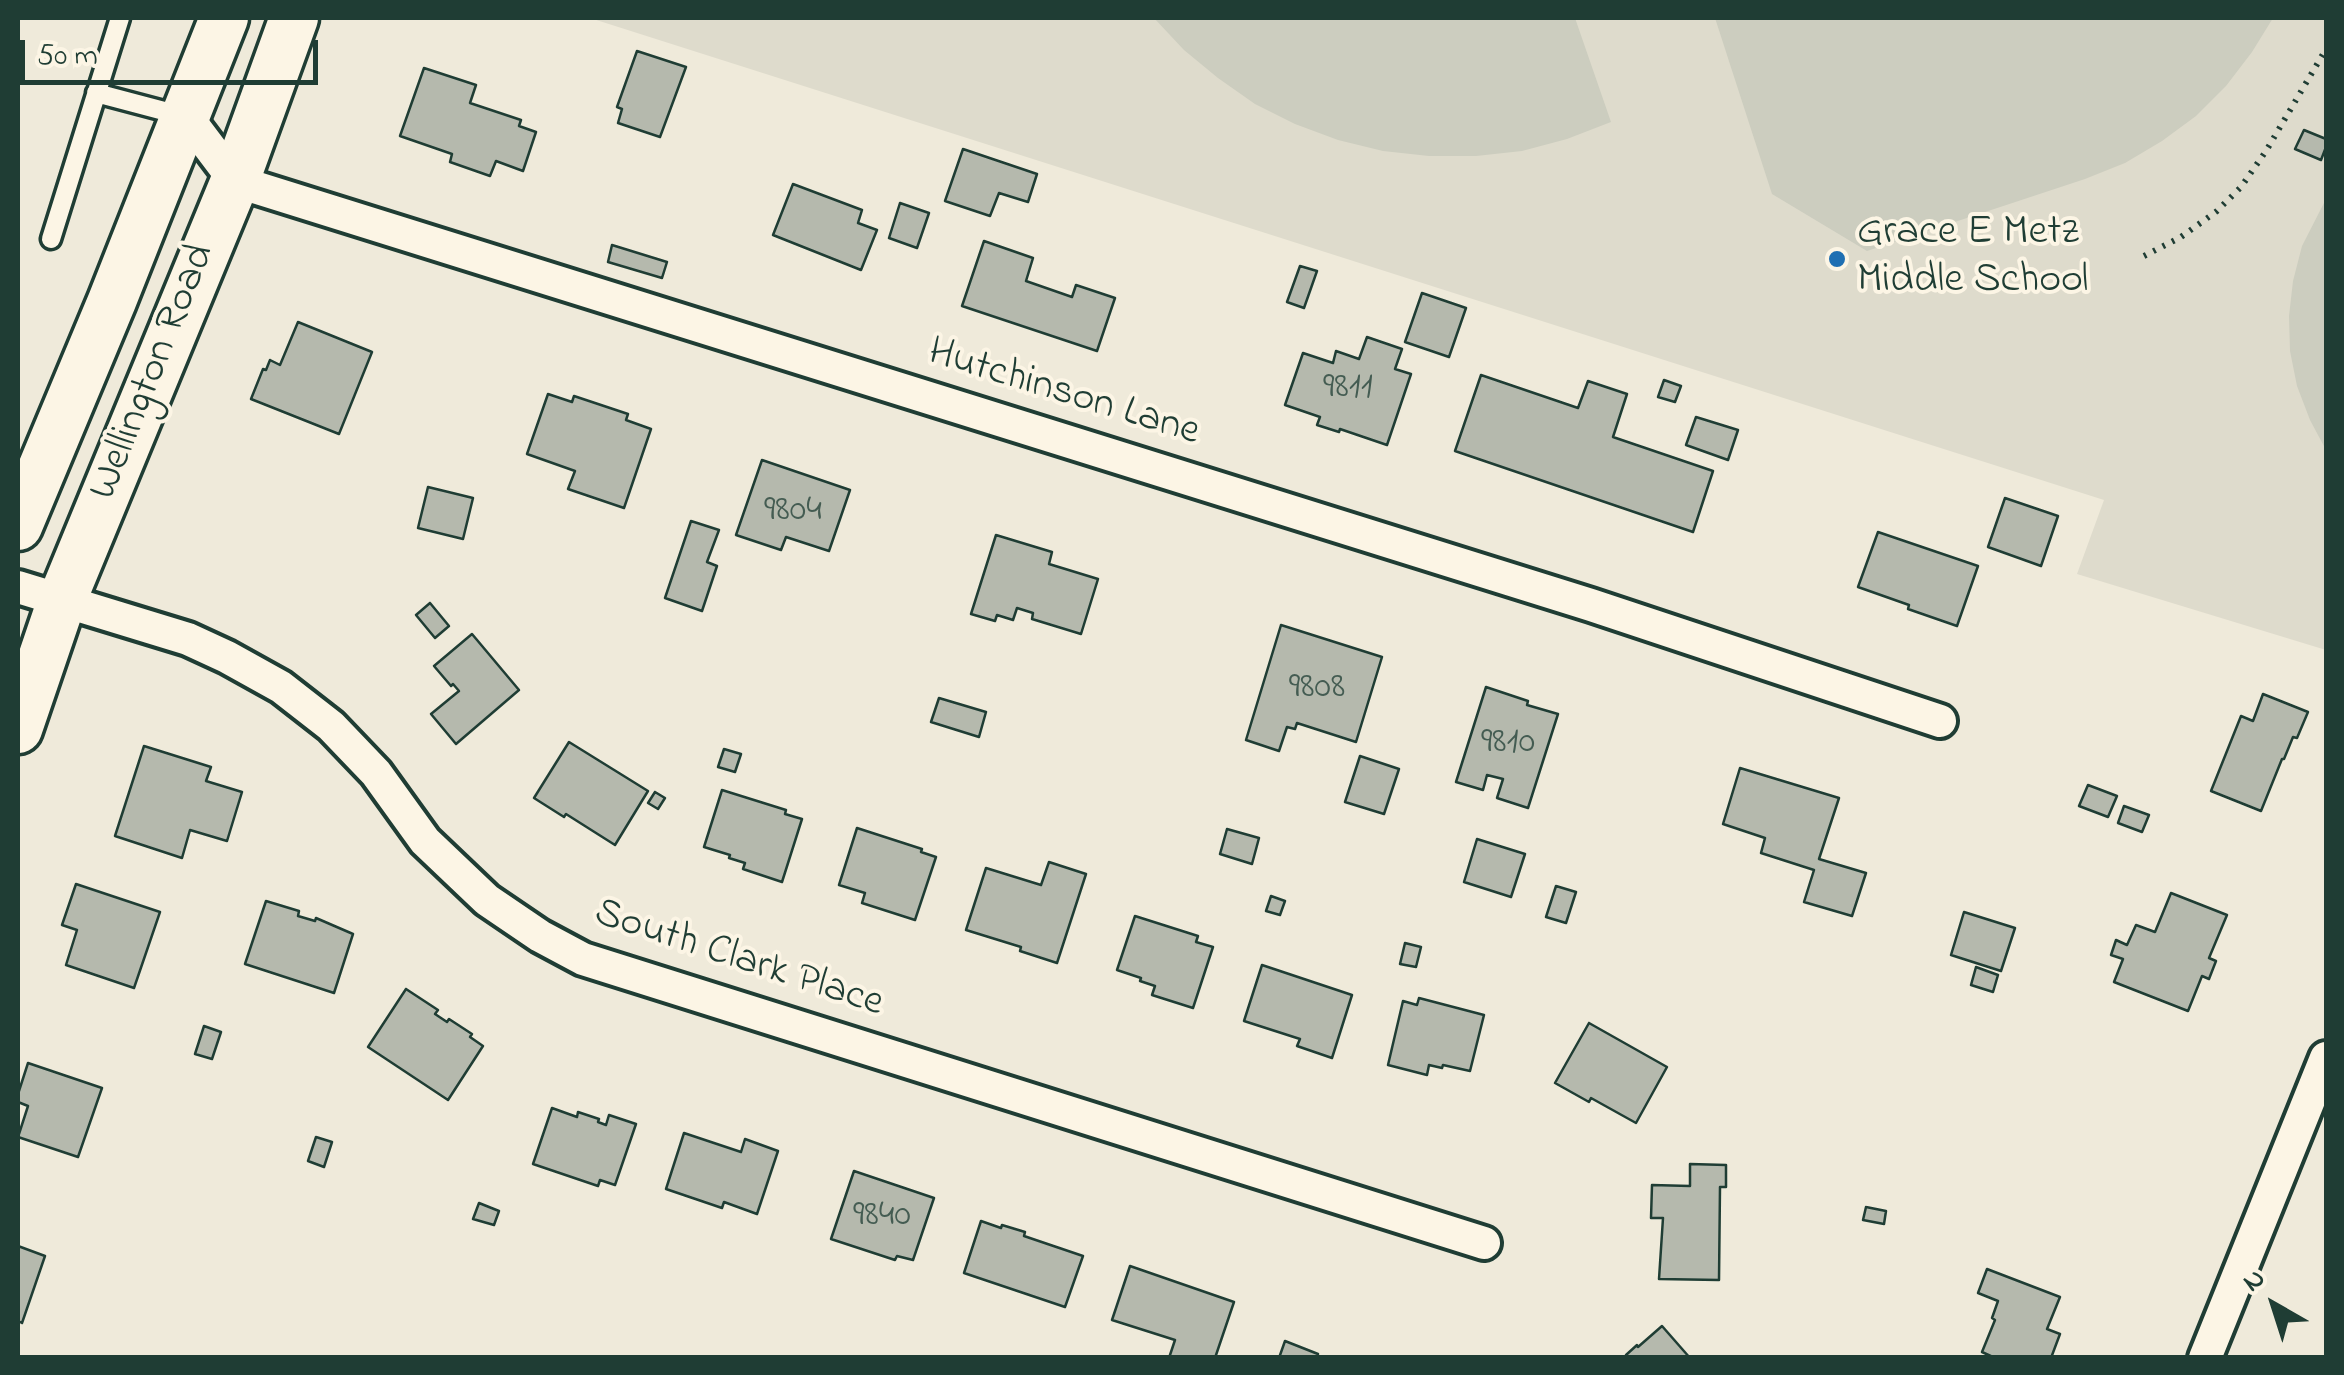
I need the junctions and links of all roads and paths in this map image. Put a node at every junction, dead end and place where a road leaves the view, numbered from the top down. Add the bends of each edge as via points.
1 (120, 18) edge
2 (210, 18) edge
3 (224, 18) edge
4 (294, 18) edge
5 (2326, 50) edge
6 (204, 72) junction
7 (96, 93) junction
8 (186, 116) junction
9 (235, 180) junction
10 (51, 239) dead end
11 (2144, 256) dead end
12 (18, 526) edge
13 (40, 593) edge
14 (1940, 721) dead end
15 (18, 728) edge
16 (2326, 1058) edge
17 (1484, 1243) dead end
18 (2205, 1358) edge

1 - 7 lane
2 - 6 lane
3 - 6 main road, Wellington Road
4 - 9 main road, Wellington Road
5 - 11 path via 2241,186 2181,238
6 - 8 main road, Wellington Road
7 - 8 lane
7 - 10 lane
8 - 9 street
8 - 12 main road, Wellington Road
9 - 13 main road, Wellington Road
9 - 14 street, Hutchinson Lane via 1592,605
13 - 15 main road, Wellington Road
13 - 17 street, South Clark Place via 188,640 281,686 376,773 425,841 467,882 583,960
16 - 18 street

